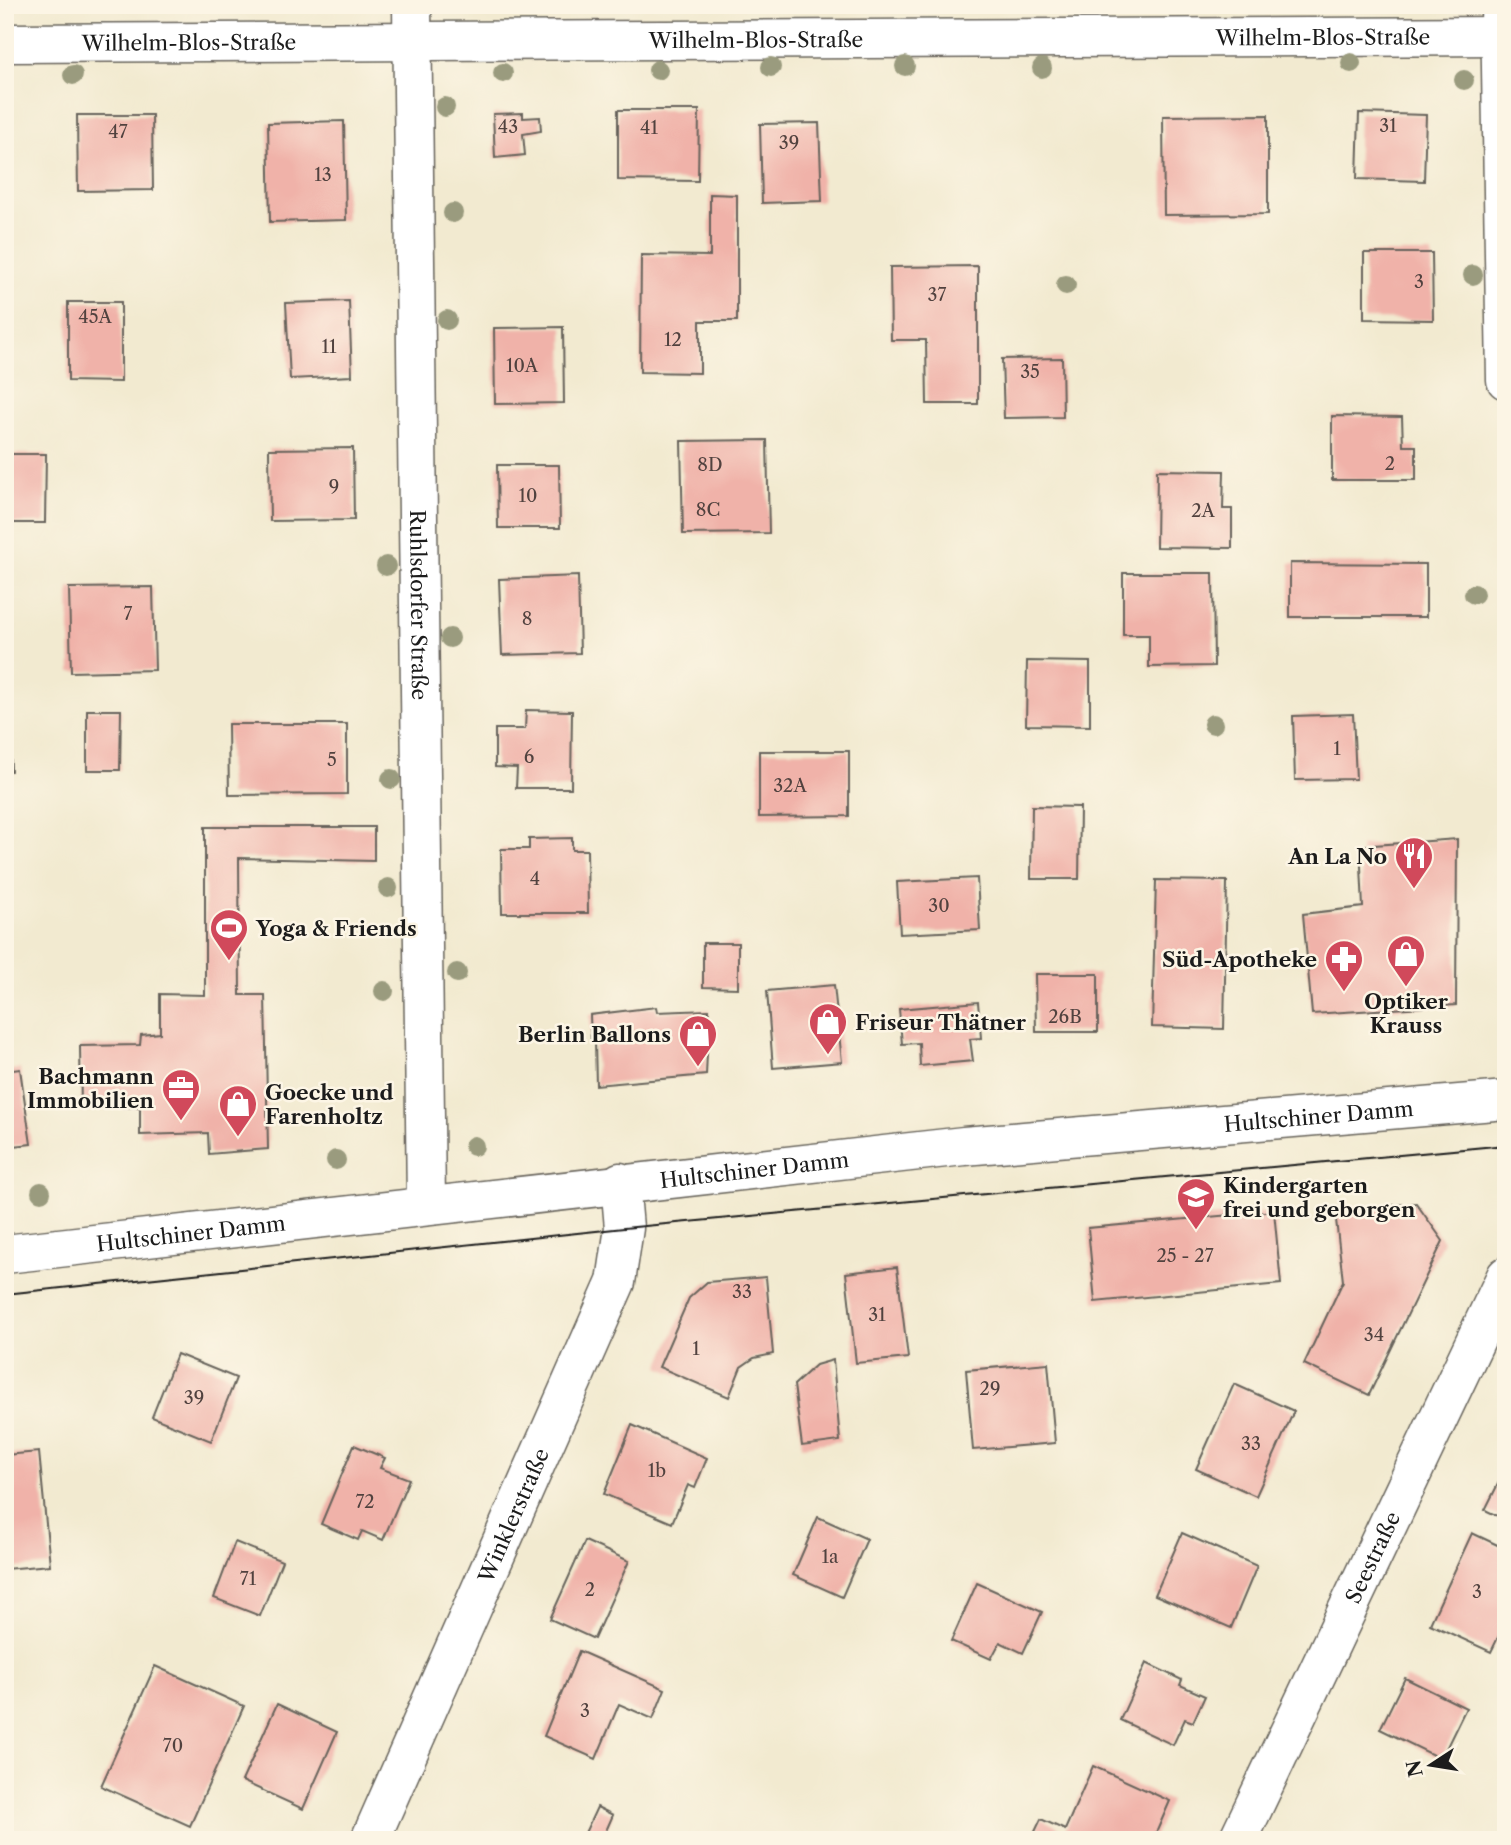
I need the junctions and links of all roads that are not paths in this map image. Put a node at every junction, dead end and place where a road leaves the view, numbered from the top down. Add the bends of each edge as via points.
1 (412, 5) edge
2 (1502, 26) edge
3 (5, 43) edge
4 (412, 43) junction
5 (1506, 380) edge
6 (1506, 1100) edge
7 (620, 1182) junction
8 (426, 1204) junction
9 (5, 1254) edge
10 (1506, 1276) edge
11 (370, 1840) edge
12 (1238, 1840) edge

1 - 4 street, Ruhlsdorfer Straße
2 - 4 street, Wilhelm-Blos-Straße
2 - 5 street
3 - 4 street, Wilhelm-Blos-Straße
4 - 8 street, Ruhlsdorfer Straße
6 - 7 street, Hultschiner Damm via 1067,1136
7 - 8 street, Hultschiner Damm
7 - 11 street, Winklerstraße via 624,1228 616,1282
8 - 9 street, Hultschiner Damm
10 - 12 street, Seestraße

